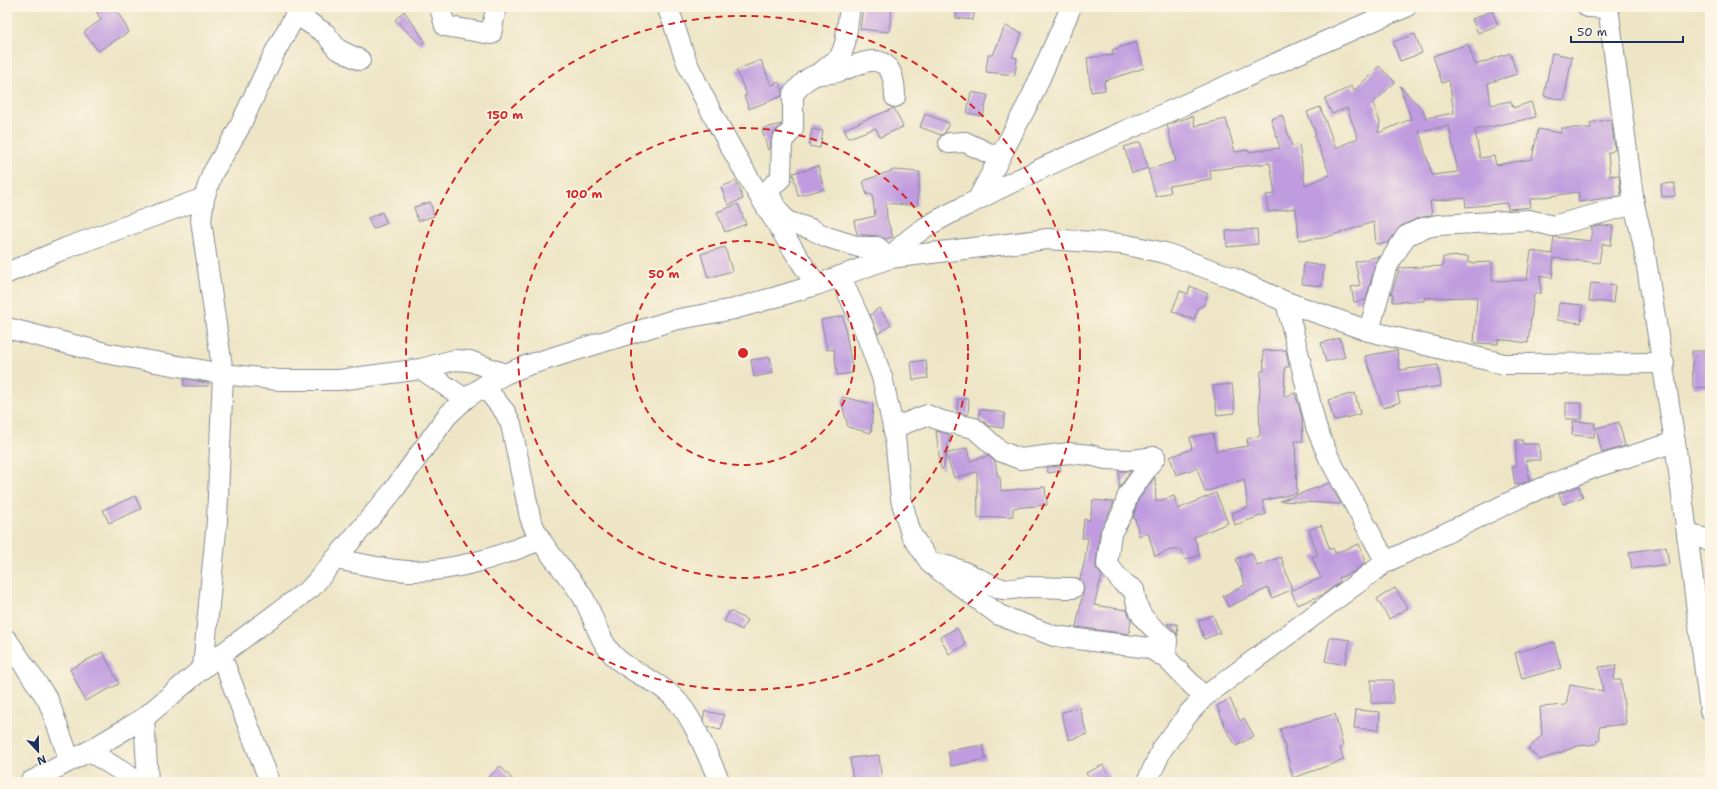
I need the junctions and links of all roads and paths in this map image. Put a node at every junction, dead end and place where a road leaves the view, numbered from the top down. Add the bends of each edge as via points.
1 (440, 7) edge
2 (496, 7) edge
3 (667, 7) edge
4 (850, 7) edge
5 (1071, 7) edge
6 (1406, 7) edge
7 (1588, 7) edge
8 (1608, 8) edge
9 (298, 10) edge
10 (360, 60) dead end
11 (819, 74) junction
12 (895, 97) dead end
13 (949, 143) dead end
14 (999, 158) junction
15 (204, 198) junction
16 (978, 199) junction
17 (1634, 204) junction
18 (890, 258) junction
19 (7, 273) edge
20 (840, 276) junction
21 (816, 285) junction
22 (1286, 302) junction
23 (7, 328) edge
24 (1369, 331) junction
25 (1664, 363) junction
26 (421, 369) junction
27 (223, 374) junction
28 (505, 374) junction
29 (484, 386) junction
30 (465, 399) junction
31 (893, 428) junction
32 (1676, 442) junction
33 (1686, 534) junction
34 (540, 540) junction
35 (1710, 540) edge
36 (336, 559) junction
37 (1386, 562) junction
38 (931, 564) junction
39 (1073, 588) dead end
40 (7, 640) edge
41 (221, 655) junction
42 (1166, 658) junction
43 (203, 668) junction
44 (1204, 697) junction
45 (1710, 710) edge
46 (144, 718) junction
47 (89, 751) junction
48 (70, 761) junction
49 (30, 782) edge
50 (139, 782) edge
51 (148, 782) edge
52 (270, 782) edge
53 (720, 782) edge
54 (1147, 782) edge

1 - 2 street via 445,26 491,34
3 - 21 street via 688,66 734,156 764,207
4 - 11 street via 845,44 840,57
5 - 14 street via 1032,96
6 - 16 street via 1348,30 1031,172
7 - 8 street
8 - 17 street
9 - 10 street via 326,34 337,49
9 - 15 street via 238,130 212,174
11 - 12 street via 834,74 871,61 880,61 891,72 896,83
11 - 18 street via 805,80 793,94 793,129 782,141 781,178 768,190 786,221 859,247 877,248
13 - 14 street via 966,142
14 - 16 street
15 - 19 street via 66,248
15 - 27 street via 201,220
16 - 18 street via 920,230 903,243
17 - 24 street via 1553,226 1529,220 1438,226 1423,228 1406,236 1386,268
17 - 25 street
18 - 20 street
18 - 22 street via 1048,239 1122,244 1165,253 1231,277
20 - 21 street
20 - 31 street via 863,326 882,378
21 - 28 street via 734,309 674,320
22 - 24 street
22 - 37 street via 1316,427 1329,458
23 - 27 street via 105,353
24 - 25 street via 1504,364
25 - 32 street
26 - 27 street via 339,380 279,380
26 - 28 street via 454,360 470,361
26 - 30 street
27 - 43 street via 217,520
28 - 29 street
29 - 30 street
29 - 34 street via 505,412 511,424 530,517
30 - 36 street via 447,416 393,491
31 - 38 street via 901,499 911,534
31 - 42 street via 928,414 942,421 974,428 1000,451 1020,459 1069,453 1090,454 1106,460 1155,457 1128,495 1122,514 1111,533 1107,564 1122,582 1134,590 1135,602 1142,619 1167,640
32 - 33 street
32 - 37 street via 1596,467 1527,494
33 - 35 street
33 - 45 street
34 - 36 street via 498,557 452,568 407,571
34 - 53 street via 583,598 604,645 617,658 664,688 678,702
36 - 41 street via 311,588
37 - 44 street
38 - 39 street via 948,565 1003,589
38 - 42 street via 999,615 1054,636 1149,648
40 - 48 street via 48,700
41 - 43 street
41 - 52 street
42 - 44 street
43 - 46 street
44 - 54 street via 1162,749
46 - 47 street
46 - 51 street
47 - 48 street
47 - 50 street
48 - 49 street

